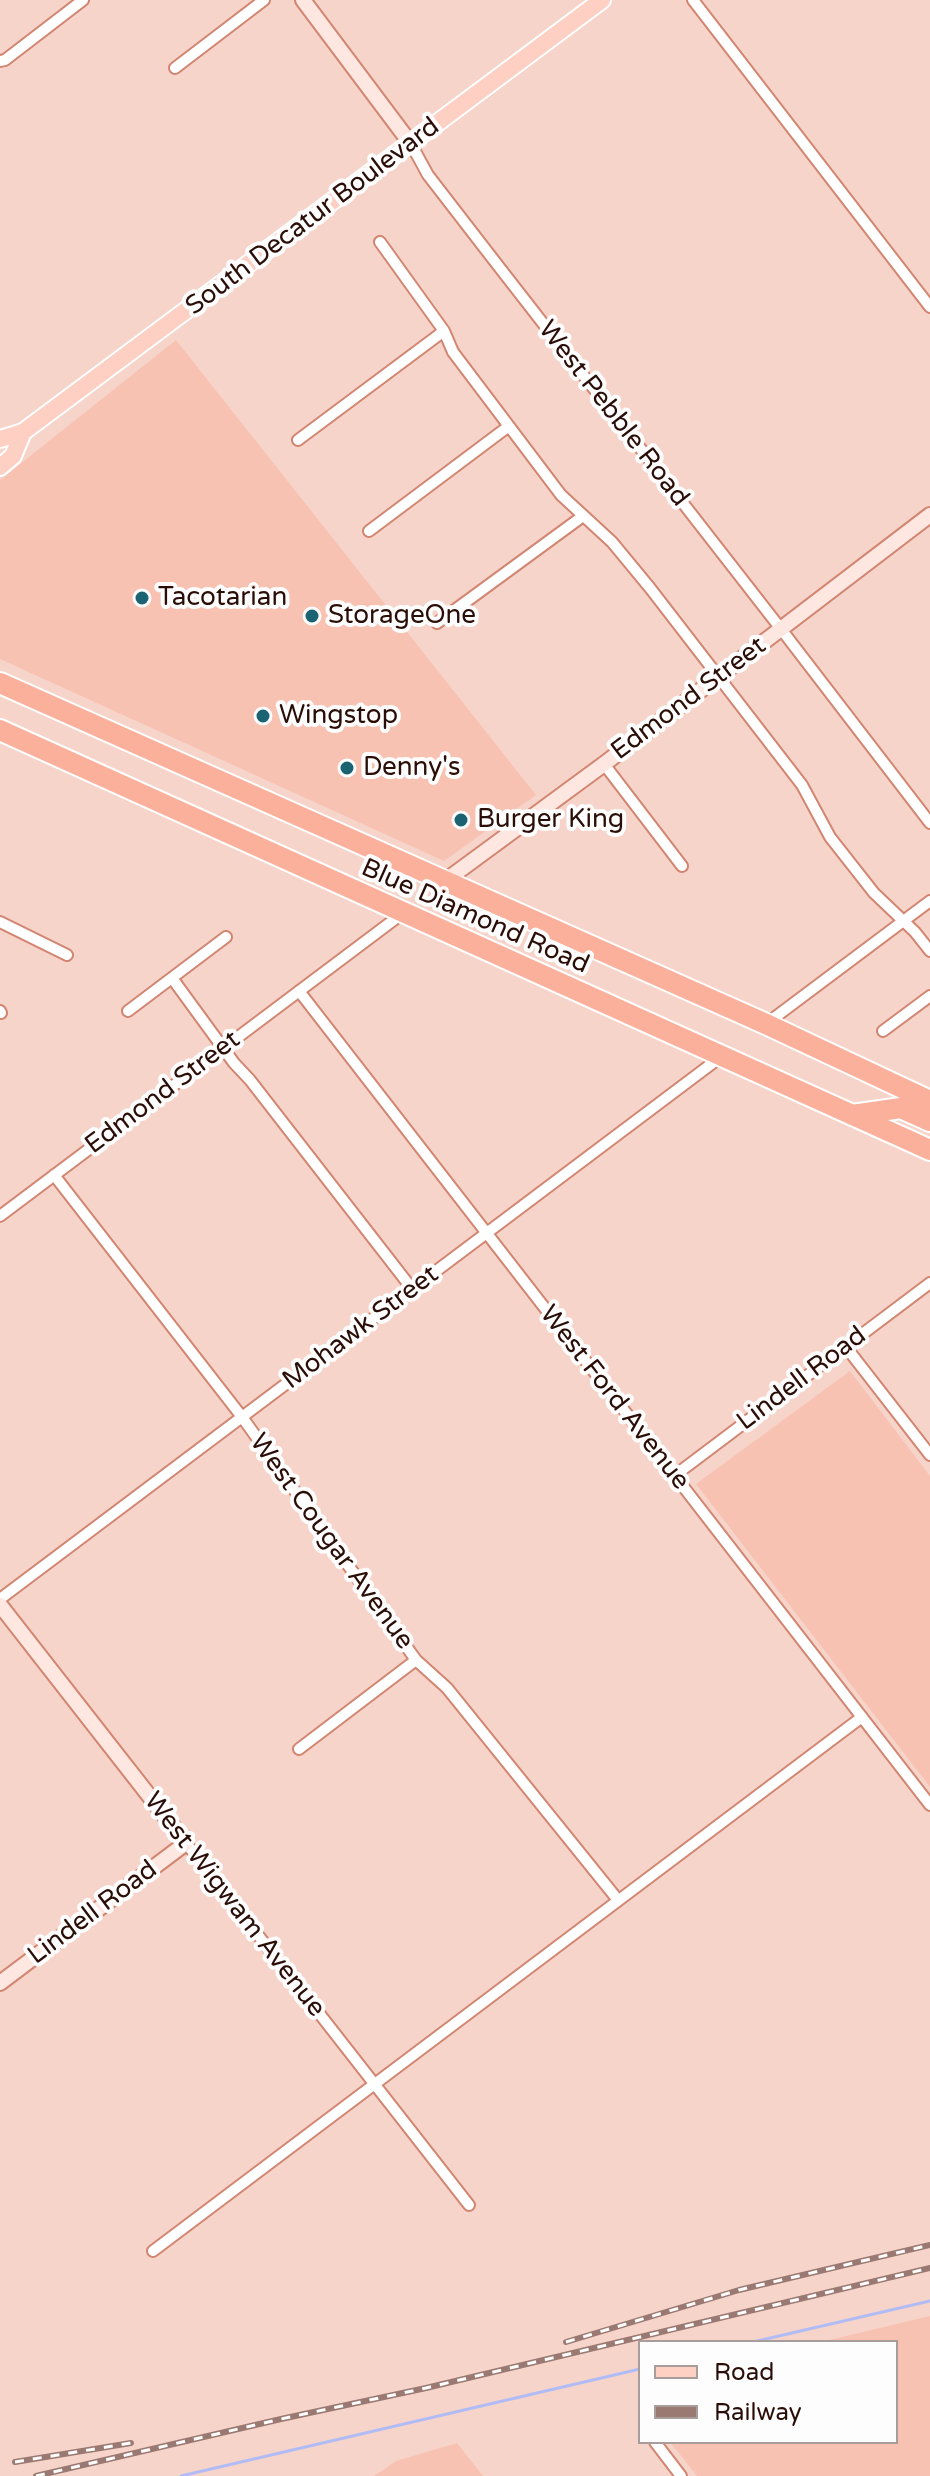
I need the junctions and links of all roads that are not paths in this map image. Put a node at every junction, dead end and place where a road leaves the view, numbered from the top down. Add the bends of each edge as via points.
1 (83, 0) edge
2 (264, 0) edge
3 (303, 0) edge
4 (602, 0) edge
5 (693, 0) edge
6 (0, 61) edge
7 (175, 68) dead end
8 (411, 144) junction
9 (380, 242) dead end
10 (930, 307) edge
11 (444, 331) junction
12 (509, 426) junction
13 (23, 432) junction
14 (0, 439) edge
15 (298, 440) dead end
16 (0, 467) edge
17 (930, 515) edge
18 (583, 516) junction
19 (369, 531) dead end
20 (437, 623) dead end
21 (781, 629) junction
22 (718, 677) junction
23 (0, 683) edge
24 (0, 730) edge
25 (604, 764) junction
26 (930, 823) edge
27 (682, 866) dead end
28 (445, 881) junction
29 (930, 901) edge
30 (403, 913) junction
31 (903, 921) junction
32 (0, 923) edge
33 (226, 937) dead end
34 (930, 951) edge
35 (67, 955) dead end
36 (172, 978) junction
37 (299, 991) junction
38 (930, 996) edge
39 (128, 1011) dead end
40 (766, 1024) junction
41 (883, 1031) dead end
42 (224, 1047) junction
43 (722, 1056) junction
44 (930, 1101) edge
45 (852, 1115) junction
46 (930, 1121) edge
47 (930, 1150) edge
48 (54, 1175) junction
49 (0, 1216) edge
50 (486, 1233) junction
51 (930, 1283) edge
52 (413, 1290) junction
53 (846, 1347) junction
54 (242, 1417) junction
55 (930, 1455) edge
56 (674, 1476) junction
57 (0, 1599) edge
58 (0, 1605) edge
59 (416, 1660) junction
60 (862, 1717) junction
61 (299, 1749) dead end
62 (930, 1805) edge
63 (186, 1843) junction
64 (618, 1900) junction
65 (0, 1983) edge
66 (374, 2083) junction
67 (469, 2205) dead end
68 (153, 2251) dead end
69 (657, 2444) edge
70 (681, 2476) edge

1 - 6 street
2 - 7 street
3 - 8 street, West Pebble Road
4 - 8 main road, South Decatur Boulevard
5 - 10 street
8 - 13 main road, South Decatur Boulevard
8 - 21 street, West Pebble Road via 428,175
9 - 11 street
11 - 12 street via 453,352
11 - 15 street
12 - 18 street
12 - 19 street
13 - 14 main road, South Decatur Boulevard
13 - 16 main road, South Decatur Boulevard via 13,456
17 - 21 street, Edmond Street
18 - 20 street
18 - 22 street via 612,542
21 - 22 street, Edmond Street
21 - 26 street, West Pebble Road
22 - 25 street, Edmond Street
22 - 31 street via 802,785 830,837
23 - 28 highway, Blue Diamond Road
24 - 30 highway, Blue Diamond Road
25 - 27 street
25 - 28 street, Edmond Street
28 - 40 highway, Blue Diamond Road
29 - 31 street
30 - 37 street, Edmond Street
30 - 43 highway, Blue Diamond Road
31 - 34 street
31 - 40 street
32 - 35 street
33 - 36 street
36 - 39 street
36 - 42 street
37 - 42 street, Edmond Street
37 - 50 street, West Ford Avenue
38 - 41 street
40 - 44 highway, Blue Diamond Road
42 - 48 street, Edmond Street
42 - 52 street
43 - 45 highway, Blue Diamond Road
43 - 50 street, Mohawk Street
45 - 46 highway via 901,1108
45 - 47 highway, Blue Diamond Road
48 - 49 street, Edmond Street
48 - 54 street, West Cougar Avenue
50 - 52 street, Mohawk Street
50 - 56 street, West Ford Avenue
51 - 53 street, Lindell Road
52 - 54 street, Mohawk Street
53 - 55 street
53 - 56 street, Lindell Road
54 - 57 street, Mohawk Street
54 - 59 street, West Cougar Avenue
56 - 60 street, West Ford Avenue
58 - 63 street, West Wigwam Avenue
59 - 61 street
59 - 64 street, West Cougar Avenue via 457,1700
60 - 62 street, West Ford Avenue
60 - 64 street
63 - 65 street, Lindell Road
63 - 66 street, West Wigwam Avenue
64 - 66 street
66 - 67 street, West Wigwam Avenue
66 - 68 street
69 - 70 street

